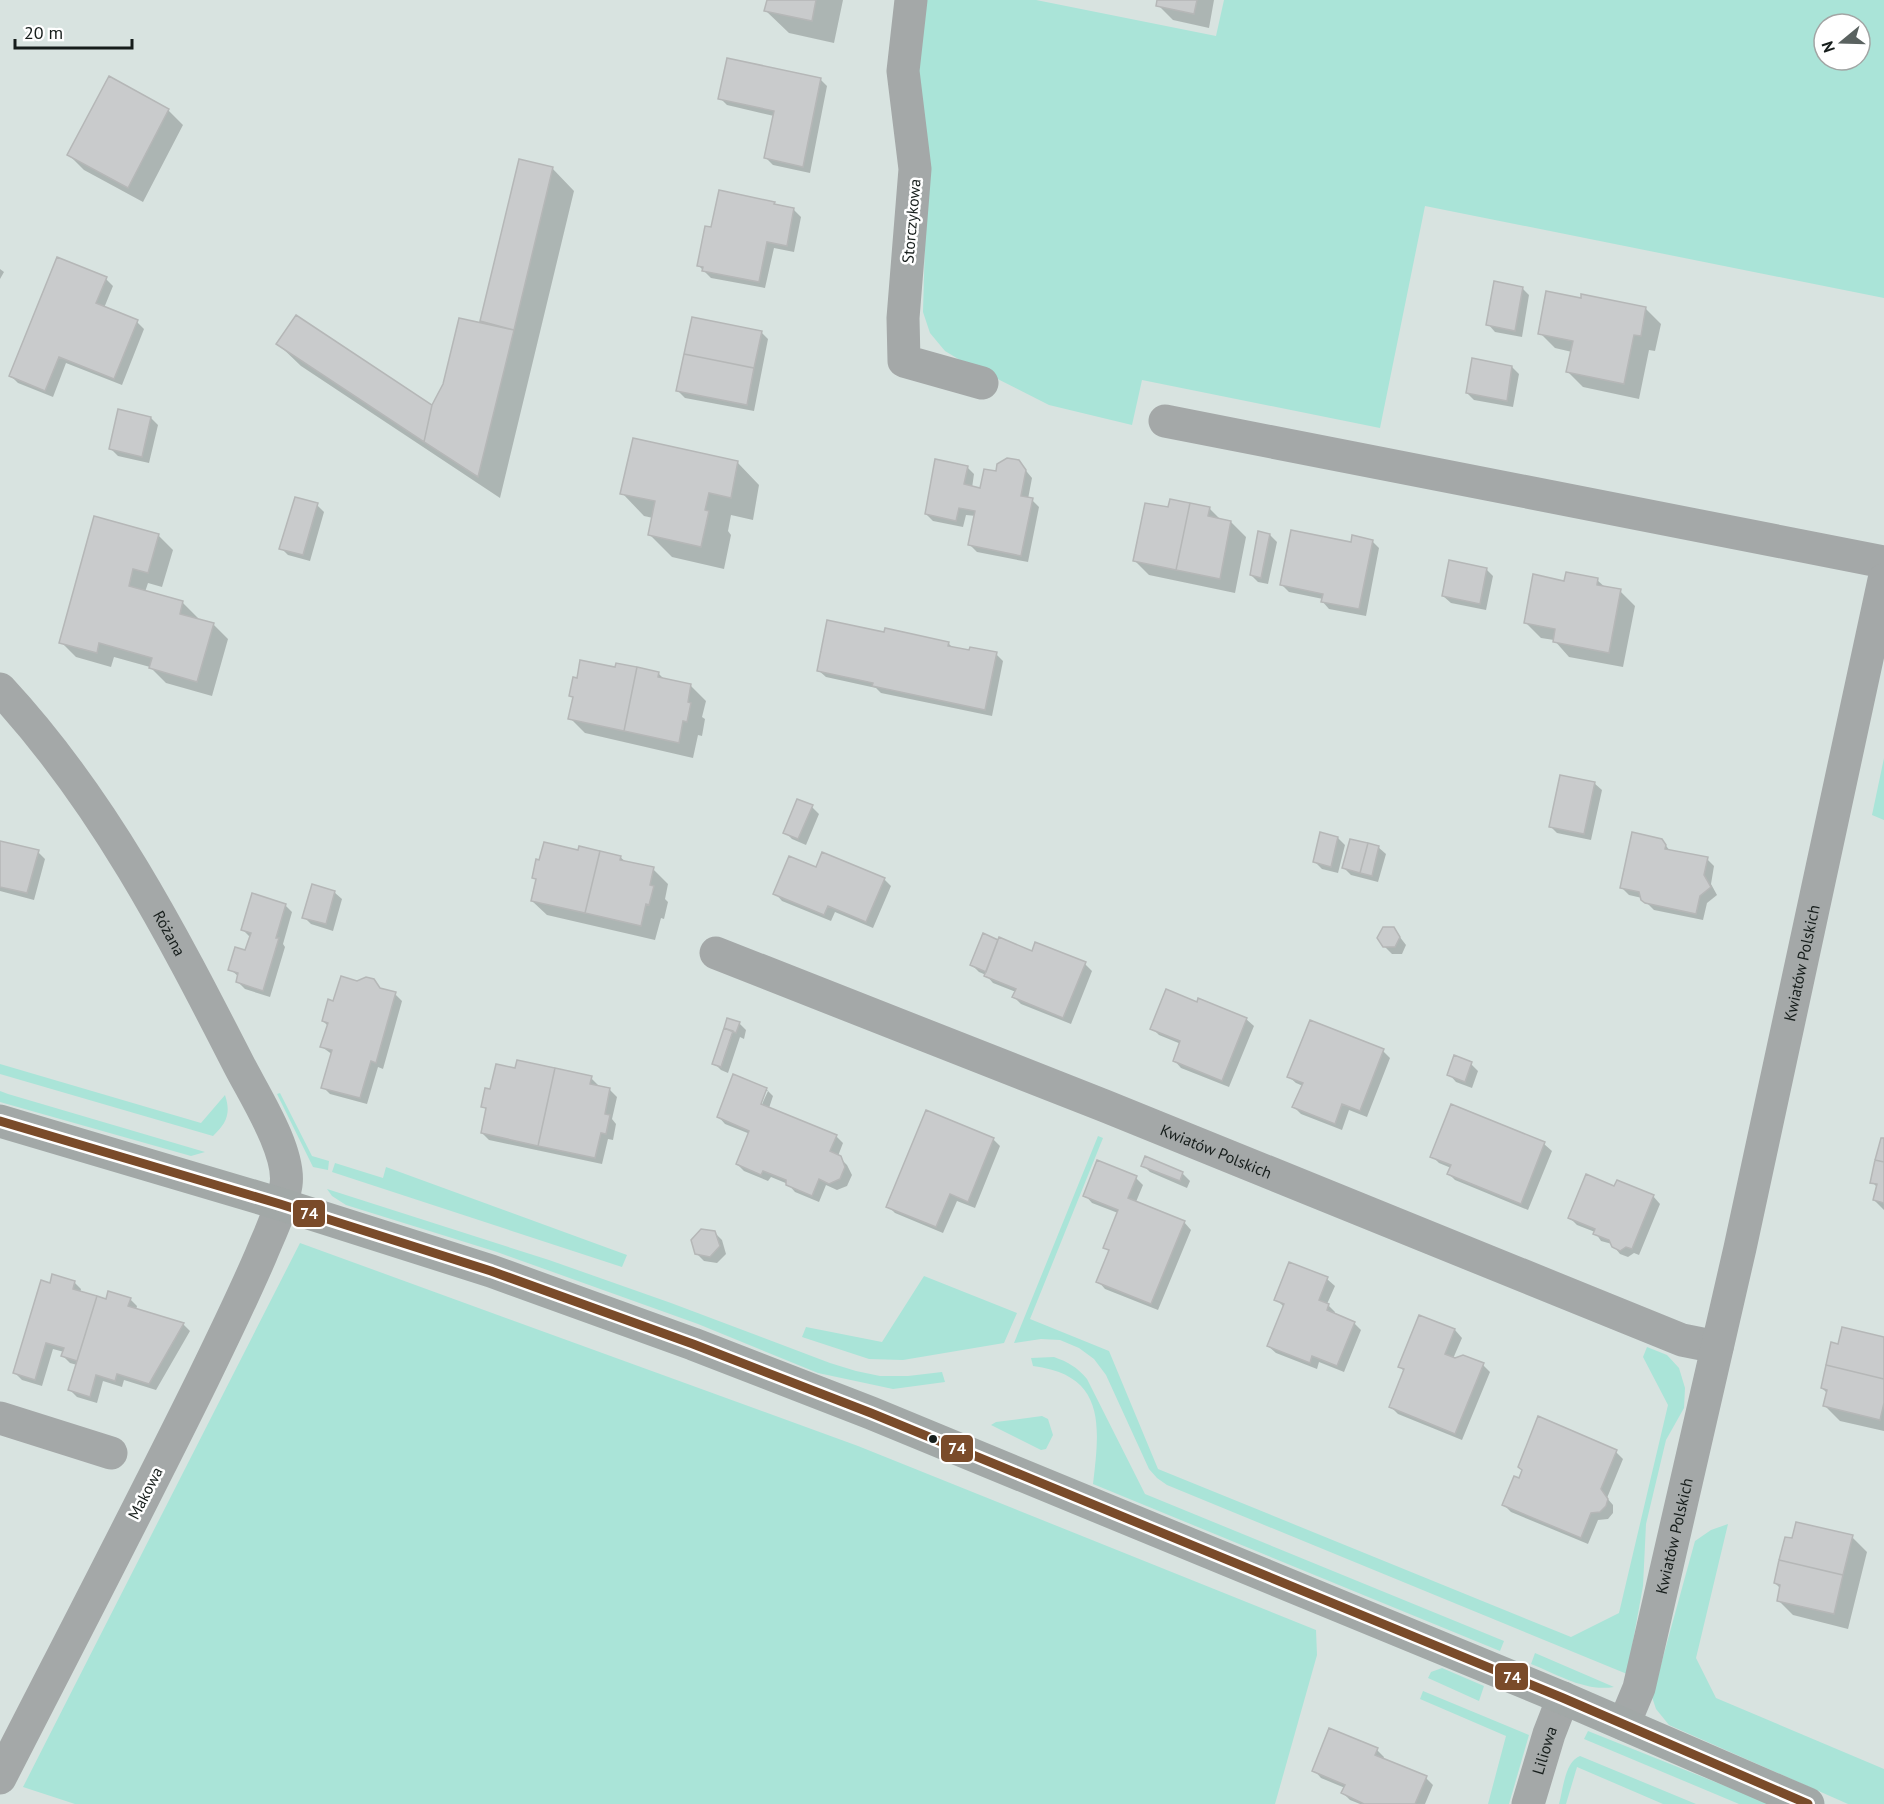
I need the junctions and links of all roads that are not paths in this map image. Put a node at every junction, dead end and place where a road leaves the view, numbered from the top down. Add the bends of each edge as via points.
1 (911, 0) edge
2 (982, 383) dead end
3 (1165, 421) dead end
4 (1884, 562) edge
5 (1884, 580) edge
6 (0, 689) edge
7 (716, 953) dead end
8 (0, 1121) edge
9 (280, 1204) junction
10 (1717, 1347) junction
11 (0, 1418) edge
12 (111, 1453) dead end
13 (1563, 1698) junction
14 (1624, 1724) junction
15 (0, 1778) edge
16 (1528, 1804) edge
17 (1808, 1804) edge

1 - 2 street, Storczykowa via 903,71 915,169 903,318 904,361
3 - 4 street
5 - 10 street, Kwiatów Polskich
6 - 9 street, Różana via 82,792 174,937 282,1150 286,1186
7 - 10 street, Kwiatów Polskich via 1682,1340
8 - 9 street
9 - 13 street via 491,1271 693,1344 871,1413
9 - 15 street, Makowa via 236,1313
10 - 14 street, Kwiatów Polskich via 1639,1688
11 - 12 street
13 - 14 street
13 - 16 street, Liliowa
14 - 17 street

